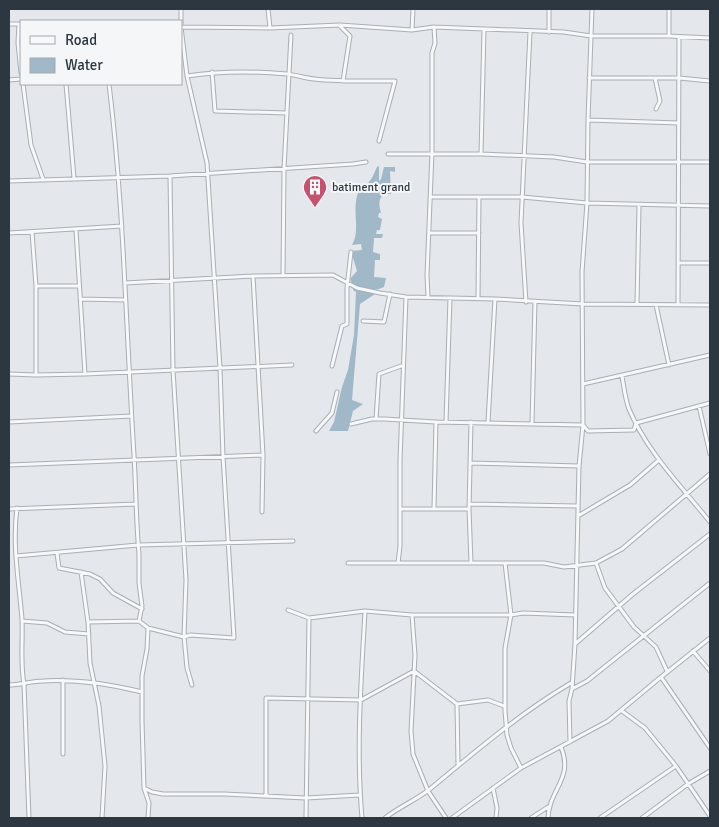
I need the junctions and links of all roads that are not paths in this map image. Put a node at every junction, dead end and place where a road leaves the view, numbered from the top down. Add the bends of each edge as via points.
1 (268, 9) edge
2 (413, 9) edge
3 (549, 9) edge
4 (592, 9) edge
5 (669, 9) edge
6 (9, 24) edge
7 (20, 24) edge
8 (340, 25) junction
9 (182, 27) edge
10 (434, 27) junction
11 (270, 28) junction
12 (412, 30) junction
13 (484, 30) junction
14 (530, 32) junction
15 (549, 32) junction
16 (182, 35) edge
17 (291, 35) dead end
18 (591, 36) junction
19 (669, 36) junction
20 (679, 36) junction
21 (710, 38) edge
22 (20, 63) edge
23 (212, 72) junction
24 (288, 74) junction
25 (187, 76) junction
26 (589, 78) junction
27 (655, 78) junction
28 (678, 78) junction
29 (343, 81) junction
30 (710, 81) edge
31 (22, 85) edge
32 (66, 85) edge
33 (109, 85) edge
34 (656, 109) dead end
35 (287, 113) junction
36 (588, 120) junction
37 (679, 123) junction
38 (379, 141) dead end
39 (432, 153) junction
40 (388, 154) dead end
41 (481, 154) junction
42 (524, 156) junction
43 (366, 162) dead end
44 (587, 162) junction
45 (678, 162) junction
46 (710, 162) edge
47 (284, 169) junction
48 (208, 174) junction
49 (170, 176) junction
50 (119, 177) junction
51 (74, 178) junction
52 (43, 179) junction
53 (9, 181) edge
54 (430, 196) junction
55 (479, 197) junction
56 (522, 197) junction
57 (587, 203) junction
58 (639, 206) junction
59 (679, 206) junction
60 (710, 206) edge
61 (122, 226) junction
62 (76, 230) junction
63 (32, 232) junction
64 (9, 233) edge
65 (479, 233) junction
66 (430, 234) junction
67 (350, 252) dead end
68 (679, 263) junction
69 (710, 263) edge
70 (253, 276) junction
71 (283, 276) junction
72 (214, 278) junction
73 (170, 281) junction
74 (125, 283) junction
75 (348, 283) junction
76 (36, 286) junction
77 (79, 286) junction
78 (390, 294) junction
79 (406, 297) junction
80 (428, 297) junction
81 (450, 298) junction
82 (80, 299) junction
83 (478, 299) junction
84 (495, 299) junction
85 (125, 300) junction
86 (526, 302) junction
87 (536, 302) junction
88 (583, 304) junction
89 (637, 304) junction
90 (678, 304) junction
91 (656, 305) junction
92 (710, 305) edge
93 (363, 320) dead end
94 (710, 355) edge
95 (292, 365) dead end
96 (669, 365) junction
97 (257, 366) junction
98 (332, 366) dead end
99 (401, 366) dead end
100 (220, 368) junction
101 (173, 370) junction
102 (129, 372) junction
103 (9, 374) edge
104 (85, 374) junction
105 (36, 375) junction
106 (622, 376) junction
107 (583, 384) junction
108 (337, 392) dead end
109 (710, 403) edge
110 (699, 406) junction
111 (131, 416) junction
112 (376, 419) junction
113 (401, 419) junction
114 (9, 422) edge
115 (436, 422) junction
116 (446, 422) junction
117 (472, 422) junction
118 (488, 422) junction
119 (636, 423) junction
120 (351, 424) dead end
121 (532, 424) junction
122 (583, 426) junction
123 (316, 431) dead end
124 (710, 454) edge
125 (263, 455) junction
126 (222, 456) junction
127 (178, 458) junction
128 (134, 460) junction
129 (659, 460) junction
130 (471, 463) junction
131 (9, 465) edge
132 (579, 466) junction
133 (710, 474) edge
134 (687, 494) junction
135 (136, 504) junction
136 (578, 506) junction
137 (469, 507) junction
138 (17, 508) junction
139 (434, 508) junction
140 (9, 509) edge
141 (400, 509) junction
142 (262, 512) dead end
143 (578, 516) junction
144 (710, 522) edge
145 (710, 534) edge
146 (294, 542) dead end
147 (228, 543) junction
148 (183, 544) junction
149 (138, 545) junction
150 (57, 553) junction
151 (16, 556) junction
152 (398, 563) junction
153 (471, 563) junction
154 (505, 563) junction
155 (596, 563) junction
156 (348, 564) dead end
157 (577, 565) junction
158 (81, 572) junction
159 (710, 583) edge
160 (619, 608) junction
161 (142, 609) junction
162 (288, 610) dead end
163 (365, 611) junction
164 (412, 615) junction
165 (511, 615) junction
166 (575, 615) junction
167 (309, 618) junction
168 (22, 621) junction
169 (88, 622) junction
170 (139, 622) junction
171 (148, 628) junction
172 (88, 634) junction
173 (643, 636) junction
174 (184, 637) junction
175 (710, 638) edge
176 (575, 644) junction
177 (693, 651) junction
178 (414, 671) junction
179 (710, 671) edge
180 (667, 672) junction
181 (661, 677) junction
182 (63, 680) junction
183 (93, 682) junction
184 (572, 683) junction
185 (24, 684) junction
186 (9, 685) edge
187 (192, 685) dead end
188 (572, 689) junction
189 (142, 692) junction
190 (308, 700) junction
191 (361, 700) junction
192 (457, 704) junction
193 (504, 706) junction
194 (622, 711) junction
195 (506, 727) junction
196 (570, 742) junction
197 (562, 747) junction
198 (710, 748) edge
199 (63, 754) dead end
200 (458, 764) junction
201 (676, 766) junction
202 (521, 768) junction
203 (710, 771) edge
204 (688, 784) junction
205 (144, 788) junction
206 (493, 788) junction
207 (428, 791) junction
208 (360, 795) junction
209 (266, 796) junction
210 (306, 798) junction
211 (549, 806) junction
212 (710, 816) edge
213 (29, 818) edge
214 (102, 818) edge
215 (148, 818) edge
216 (306, 818) edge
217 (362, 818) edge
218 (385, 818) edge
219 (446, 818) edge
220 (452, 818) edge
221 (496, 818) edge
222 (531, 818) edge
223 (548, 818) edge
224 (600, 818) edge
225 (642, 818) edge

1 - 11 street
2 - 12 street
3 - 15 street
4 - 18 street
5 - 19 street
6 - 7 street
7 - 22 street
8 - 11 street
8 - 12 street
8 - 29 street via 350,36
9 - 11 street
10 - 12 street
10 - 13 street
10 - 39 street
13 - 14 street
13 - 41 street
14 - 15 street
14 - 42 street
15 - 18 street
16 - 25 street
17 - 24 street
18 - 19 street
18 - 26 street
19 - 20 street
20 - 21 street
20 - 28 street
23 - 24 street
23 - 25 street
23 - 35 street via 214,111
24 - 29 street
24 - 35 street
25 - 48 street
26 - 27 street
26 - 36 street
27 - 28 street
27 - 34 street via 660,100
28 - 30 street
28 - 37 street
29 - 38 street via 395,81
31 - 52 street via 30,138
32 - 51 street
33 - 50 street
35 - 47 street
36 - 37 street
36 - 44 street
37 - 45 street
39 - 40 street
39 - 41 street
39 - 54 street
41 - 42 street
42 - 44 street
42 - 56 street
43 - 47 street
44 - 45 street
44 - 57 street
45 - 46 street
45 - 59 street
47 - 48 street
47 - 71 street
48 - 49 street
48 - 72 street
49 - 50 street
49 - 73 street
50 - 51 street
50 - 61 street
51 - 52 street
52 - 53 street
54 - 55 street
54 - 66 street
55 - 56 street
55 - 65 street
56 - 57 street
56 - 86 street
57 - 58 street
57 - 88 street
58 - 59 street
58 - 89 street
59 - 60 street
59 - 68 street
61 - 62 street
61 - 74 street
62 - 63 street
62 - 77 street
63 - 64 street
63 - 76 street
65 - 66 street
65 - 83 street
66 - 80 street
67 - 75 street
68 - 69 street
68 - 90 street
70 - 71 street
70 - 72 street
70 - 97 street
71 - 75 street via 333,275
72 - 73 street
72 - 100 street
73 - 74 street
73 - 101 street
74 - 85 street
75 - 78 street via 368,291
75 - 98 street via 347,324 342,326
76 - 77 street
76 - 105 street
77 - 82 street
78 - 79 street
78 - 93 street via 384,322
79 - 80 street
79 - 113 street
80 - 81 street
81 - 83 street
81 - 116 street
82 - 85 street
82 - 104 street
83 - 84 street
84 - 86 street
84 - 118 street
85 - 102 street
86 - 87 street
87 - 88 street
87 - 121 street
88 - 89 street
88 - 107 street
89 - 91 street
90 - 91 street
90 - 92 street
91 - 96 street
94 - 96 street
95 - 97 street
96 - 106 street
97 - 100 street
97 - 125 street
99 - 112 street via 379,374
100 - 101 street
100 - 126 street
101 - 102 street
101 - 127 street
102 - 104 street
102 - 111 street
103 - 105 street
104 - 105 street
106 - 107 street
106 - 119 street via 628,407
107 - 122 street
108 - 123 street via 332,414
109 - 110 street
110 - 119 street
110 - 124 street
111 - 114 street
111 - 128 street
112 - 113 street
112 - 120 street
113 - 115 street
113 - 141 street
115 - 116 street
115 - 139 street
116 - 117 street
117 - 118 street
117 - 130 street
118 - 121 street
119 - 122 street via 634,430 588,431
119 - 129 street
121 - 122 street
122 - 132 street
125 - 126 street
125 - 142 street
126 - 127 street
126 - 147 street
127 - 128 street
127 - 148 street
128 - 131 street
128 - 135 street
129 - 134 street
129 - 143 street via 630,485
130 - 132 street
130 - 137 street
132 - 136 street
133 - 134 street
134 - 144 street
134 - 155 street via 622,549
135 - 138 street
135 - 149 street
136 - 137 street
136 - 143 street
137 - 139 street
137 - 153 street
138 - 140 street
138 - 151 street
139 - 141 street
141 - 152 street
143 - 157 street
145 - 160 street
146 - 147 street
147 - 148 street
147 - 174 street via 234,638
148 - 149 street
148 - 174 street via 186,580
149 - 150 street
149 - 161 street
150 - 151 street
150 - 158 street via 59,568
151 - 168 street
152 - 153 street
152 - 156 street
153 - 154 street
154 - 157 street
154 - 165 street
155 - 157 street
155 - 160 street via 605,588
157 - 166 street
158 - 161 street via 100,579 113,593
158 - 169 street
159 - 173 street
160 - 173 street
160 - 176 street
161 - 170 street
162 - 167 street
163 - 164 street
163 - 167 street
163 - 191 street
164 - 165 street
164 - 178 street
165 - 166 street
165 - 193 street via 505,648
166 - 176 street
167 - 190 street
168 - 172 street via 47,623 65,632
168 - 185 street
169 - 170 street
169 - 172 street
170 - 171 street
171 - 174 street
171 - 189 street
172 - 183 street
173 - 180 street via 656,647
173 - 188 street
174 - 187 street
175 - 177 street
176 - 184 street
177 - 179 street
177 - 180 street
178 - 191 street
178 - 192 street
178 - 207 street via 413,754
180 - 181 street
181 - 194 street
181 - 198 street
182 - 183 street
182 - 185 street
182 - 199 street
183 - 189 street
183 - 214 street via 99,706 105,766
184 - 188 street
184 - 195 street
185 - 186 street
185 - 213 street
188 - 196 street via 569,701
189 - 205 street
190 - 191 street
190 - 209 street via 266,698
190 - 210 street
191 - 208 street
192 - 193 street via 488,700
192 - 200 street
193 - 195 street
194 - 196 street
194 - 201 street via 645,728
195 - 200 street
195 - 202 street via 511,748
196 - 197 street
197 - 202 street
197 - 211 street via 565,757 563,777
200 - 207 street
201 - 204 street
201 - 224 street
202 - 206 street
203 - 204 street
204 - 212 street
204 - 225 street
205 - 209 street via 164,794
205 - 215 street via 149,803
206 - 220 street
206 - 221 street
207 - 218 street
207 - 219 street
208 - 210 street
208 - 217 street
209 - 210 street
210 - 216 street
211 - 222 street
211 - 223 street

